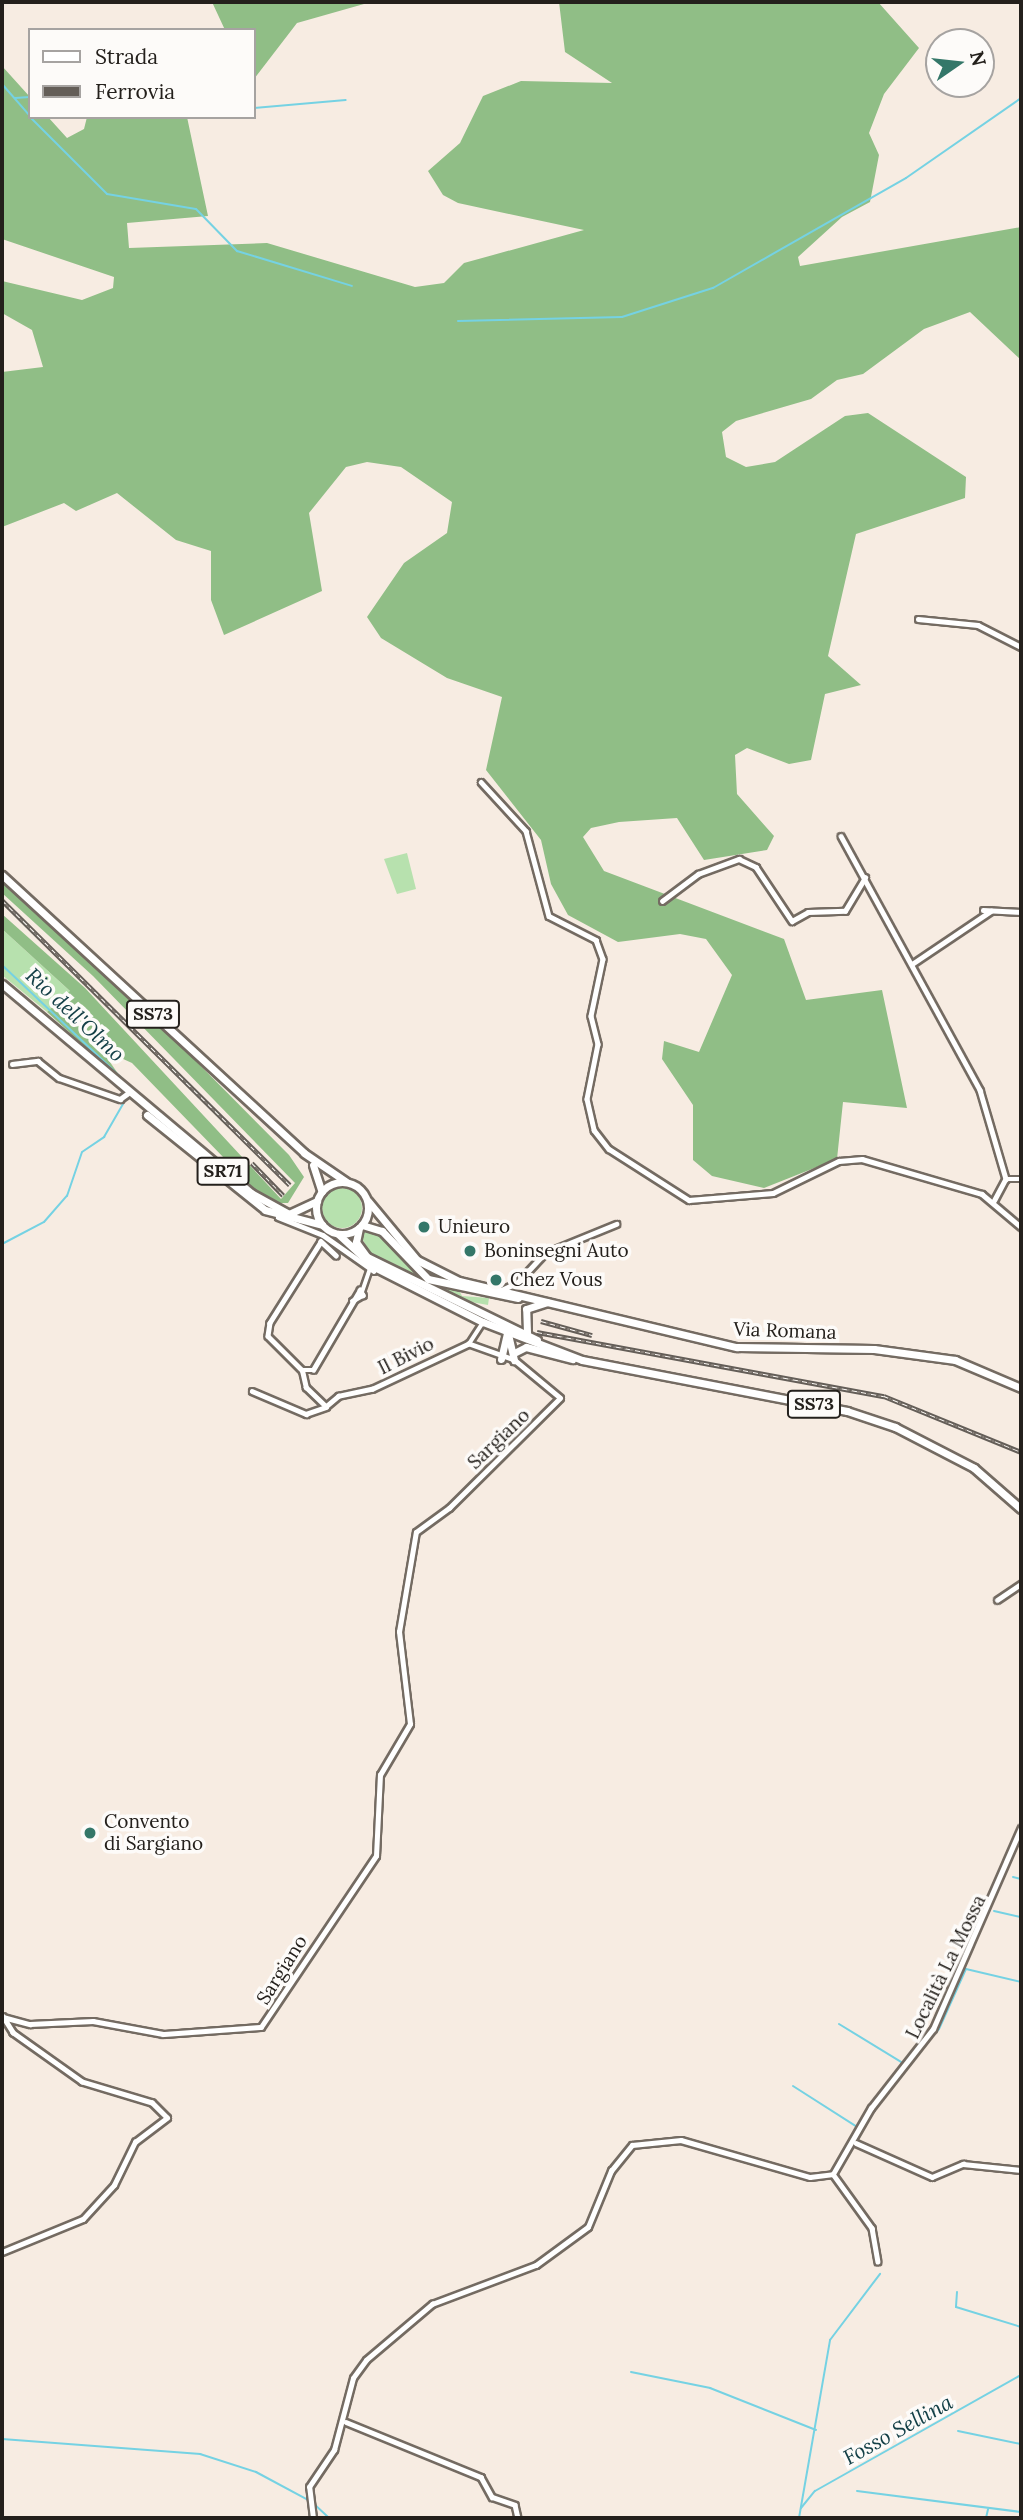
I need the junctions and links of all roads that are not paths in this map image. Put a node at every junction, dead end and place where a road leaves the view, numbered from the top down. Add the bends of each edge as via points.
1 (918, 619) dead end
2 (1021, 647) edge
3 (481, 782) dead end
4 (841, 836) dead end
5 (2, 875) edge
6 (864, 878) junction
7 (662, 901) dead end
8 (983, 910) dead end
9 (991, 911) junction
10 (1021, 912) edge
11 (912, 964) junction
12 (2, 984) edge
13 (12, 1063) dead end
14 (127, 1094) junction
15 (137, 1103) junction
16 (304, 1153) junction
17 (1006, 1179) junction
18 (1021, 1179) edge
19 (345, 1181) junction
20 (322, 1192) junction
21 (995, 1200) junction
22 (317, 1201) junction
23 (368, 1201) junction
24 (278, 1217) junction
25 (616, 1224) dead end
26 (322, 1225) junction
27 (360, 1226) junction
28 (1021, 1227) edge
29 (338, 1234) junction
30 (336, 1256) dead end
31 (370, 1268) junction
32 (469, 1283) junction
33 (461, 1288) junction
34 (362, 1292) junction
35 (499, 1292) junction
36 (442, 1298) junction
37 (353, 1301) dead end
38 (547, 1302) junction
39 (482, 1324) dead end
40 (507, 1332) junction
41 (539, 1341) junction
42 (469, 1344) junction
43 (515, 1356) junction
44 (501, 1359) junction
45 (582, 1360) junction
46 (302, 1370) junction
47 (1021, 1388) edge
48 (252, 1391) dead end
49 (326, 1407) junction
50 (1021, 1509) edge
51 (1021, 1584) edge
52 (997, 1600) dead end
53 (1021, 1828) edge
54 (856, 2143) junction
55 (1021, 2169) edge
56 (833, 2174) junction
57 (2, 2252) edge
58 (878, 2261) dead end
59 (345, 2422) junction
60 (313, 2518) edge
61 (518, 2518) edge

1 - 2 street via 978,625
3 - 21 street via 526,831 548,916 596,940 603,959 591,1016 597,1044 587,1100 594,1130 609,1149 690,1200 773,1193 839,1161 862,1159
4 - 6 street
5 - 16 main road, SS73
6 - 7 street via 845,911 808,912 792,921 755,867 739,859 698,874
6 - 11 street
8 - 9 street
9 - 10 street
9 - 11 street
11 - 17 street via 980,1090
12 - 14 main road, SR71
13 - 14 street via 38,1061 59,1078 120,1099
14 - 15 main road, SR71
15 - 22 main road, SR71 via 280,1211 299,1213
15 - 24 main road, SR71
16 - 19 main road, SS73
16 - 20 main road, SS73 via 322,1178
17 - 18 street
17 - 21 street
19 - 20 main road
19 - 23 main road, SS73
20 - 22 main road
21 - 28 street
22 - 26 main road
23 - 27 main road
23 - 32 main road, Via Romana via 416,1260
24 - 26 main road, SR71
24 - 31 street via 323,1235
25 - 35 street via 545,1253 517,1283
26 - 29 main road, SS73
27 - 29 main road
27 - 33 main road, Via Romana via 382,1231 417,1272
27 - 36 main road, SS73 via 356,1242 367,1257
29 - 36 main road, SS73 via 374,1267
30 - 46 street via 321,1242 270,1323 271,1343
31 - 34 street
31 - 36 street
32 - 33 street
32 - 35 main road, Via Romana
33 - 35 main road, Via Romana
34 - 37 street
34 - 46 street via 318,1365
35 - 38 main road, Via Romana
36 - 40 main road, SS73
36 - 41 main road, SS73
38 - 41 main road via 529,1305 522,1321
38 - 47 main road, Via Romana via 737,1347 874,1349 955,1360
39 - 42 street
40 - 43 main road
40 - 44 main road
40 - 45 main road, SS73
41 - 45 main road, SS73
42 - 44 street
42 - 49 street, Il Bivio via 373,1389 339,1396
43 - 44 street
43 - 45 main road via 526,1348
43 - 57 street, Sargiano via 560,1398 411,1543 399,1632 411,1724 380,1775 376,1856 261,2027 163,2034 93,2021 30,2024 4,2017 13,2033 82,2082 152,2103 167,2118 135,2142 114,2185 83,2219
45 - 50 main road, SS73 via 883,1423 974,1468
46 - 49 street via 306,1388
48 - 49 street, Il Bivio via 306,1413
51 - 52 street
53 - 54 street, Località La Mossa via 933,2029 870,2108
54 - 55 street via 932,2177 963,2164
54 - 56 street, Località La Mossa
56 - 58 street via 872,2228
56 - 59 street via 810,2177 681,2140 632,2145 611,2171 588,2227 536,2265 432,2304 354,2378
59 - 60 street via 309,2487
59 - 61 street via 481,2477 492,2497 515,2505

